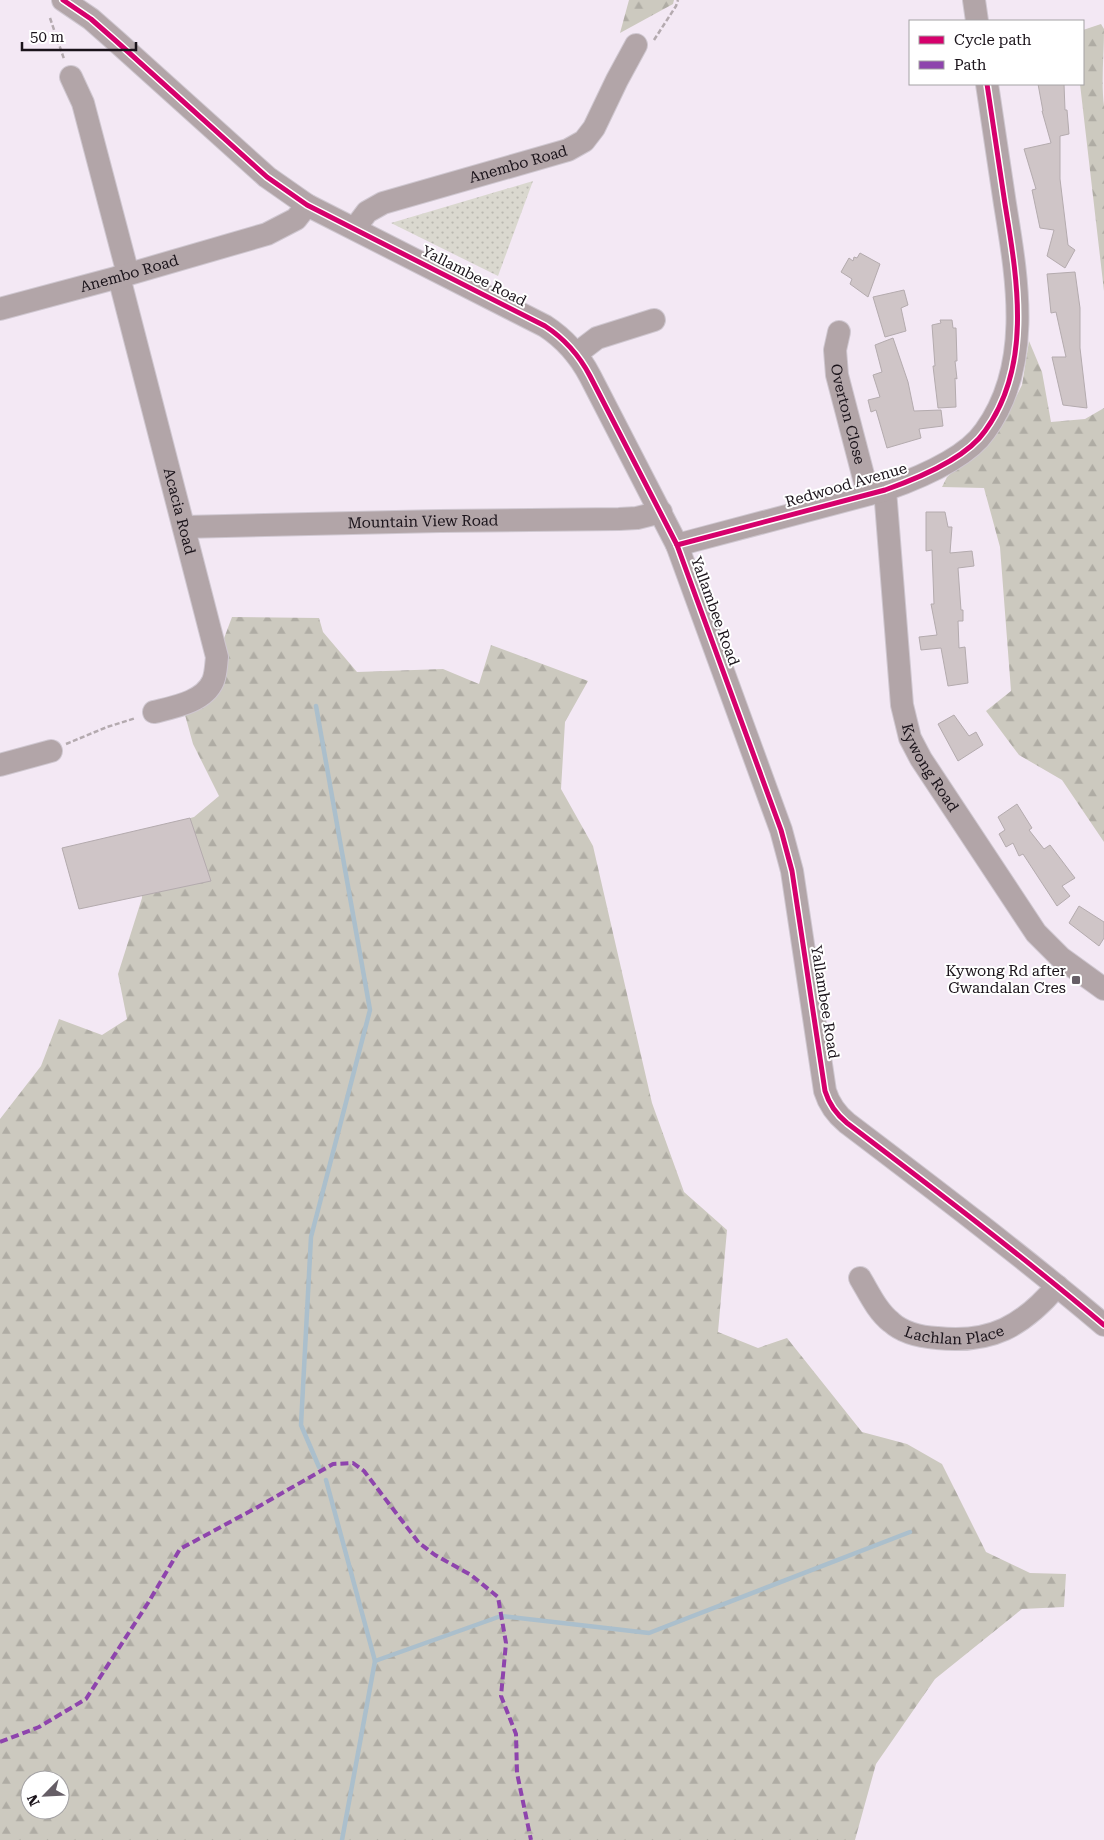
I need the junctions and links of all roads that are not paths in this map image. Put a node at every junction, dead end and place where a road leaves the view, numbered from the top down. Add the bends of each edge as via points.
1 (64, 0) edge
2 (974, 0) edge
3 (977, 20) edge
4 (636, 45) road end
5 (70, 77) road end
6 (986, 85) edge
7 (307, 204) junction
8 (354, 228) junction
9 (123, 275) junction
10 (0, 309) edge
11 (654, 320) dead end
12 (839, 332) dead end
13 (576, 354) junction
14 (877, 492) junction
15 (661, 512) junction
16 (184, 526) junction
17 (677, 545) junction
18 (154, 712) road end
19 (51, 750) road end
20 (0, 765) edge
21 (1104, 989) edge
22 (860, 1278) dead end
23 (1058, 1286) junction
24 (1104, 1325) edge

1 - 7 street, Yallambee Road via 116,41 267,177
2 - 3 street
4 - 8 street, Anembo Road via 594,128 584,141 568,150 383,203 368,212
5 - 9 street, Acacia Road via 82,103
6 - 14 street, Redwood Avenue via 1015,271 1018,309 1012,371 999,407 985,432 967,449 928,473
7 - 8 street, Yallambee Road
7 - 9 street, Anembo Road via 296,219 267,234
8 - 13 street, Yallambee Road via 545,326
9 - 10 street, Anembo Road
9 - 16 street, Acacia Road
11 - 13 street via 597,338
12 - 14 street, Overton Close via 835,350 837,375
13 - 15 street, Yallambee Road
14 - 17 street, Redwood Avenue
14 - 21 street, Kywong Road via 902,705 910,738 1036,933 1061,958
15 - 16 street, Mountain View Road via 619,519
15 - 17 street, Yallambee Road
16 - 18 street, Acacia Road via 217,657 214,679 208,690 182,704
17 - 23 street, Yallambee Road via 787,850 828,1099 847,1124
19 - 20 street
22 - 23 street, Lachlan Place via 877,1307 891,1322 921,1336 956,1340 996,1334 1014,1326
23 - 24 street, Yallambee Road

